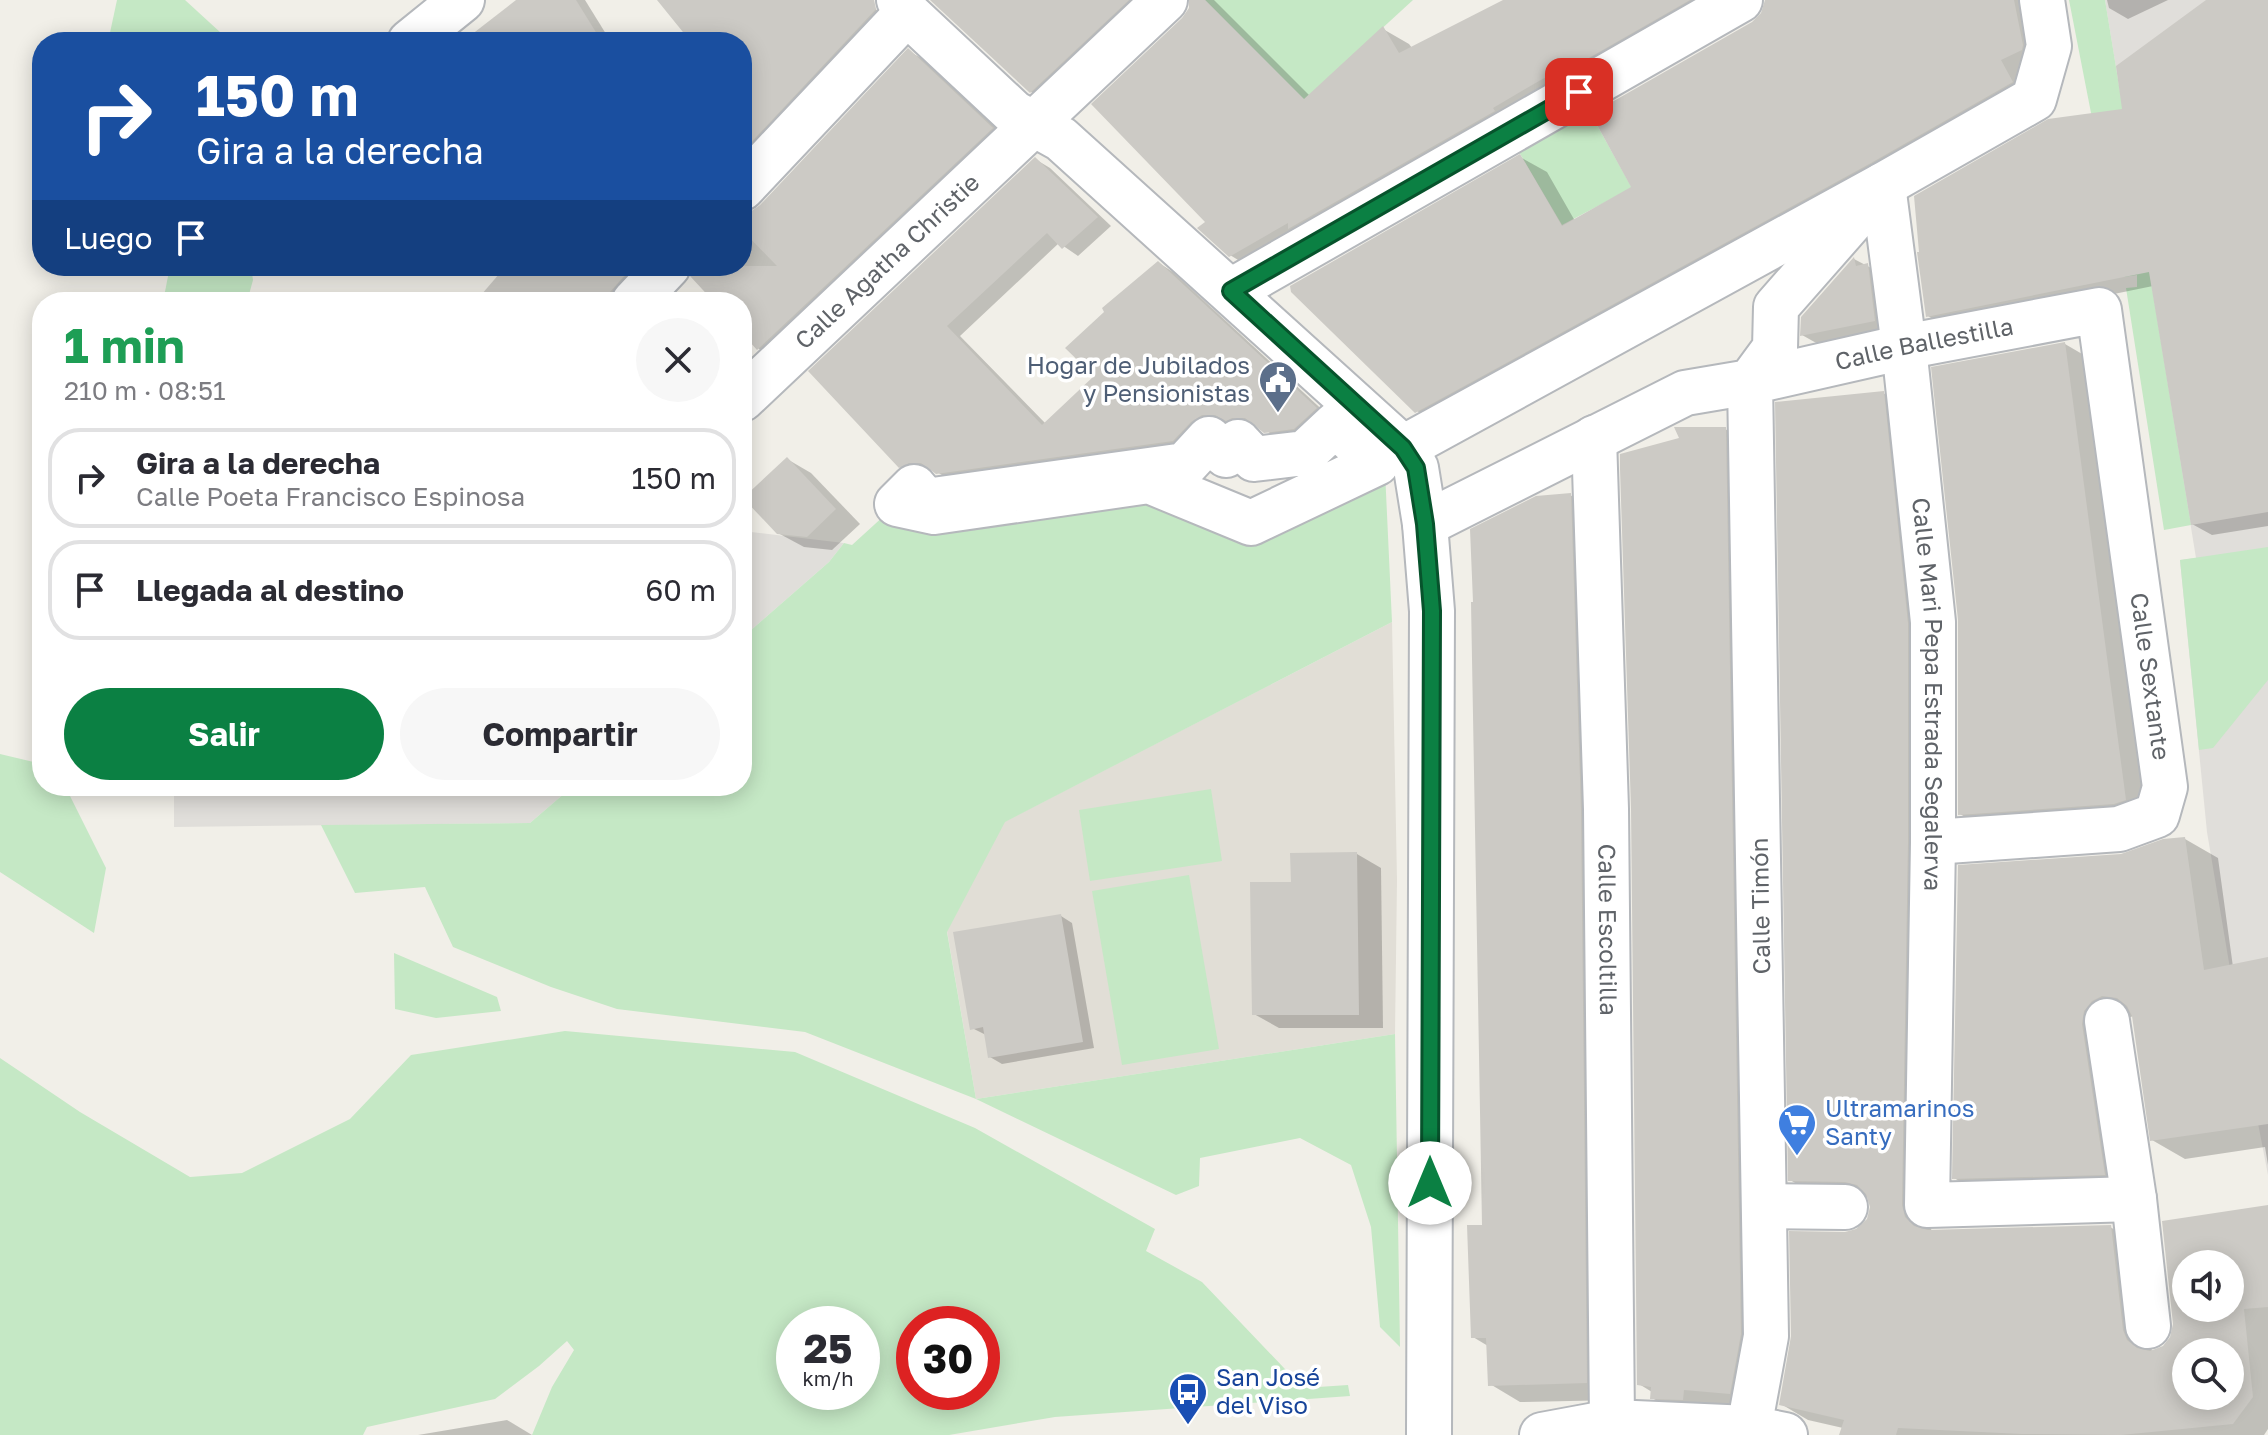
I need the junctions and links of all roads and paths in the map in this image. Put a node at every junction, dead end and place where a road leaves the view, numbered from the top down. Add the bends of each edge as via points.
1 (462, 0) edge
2 (1165, 0) edge
3 (1740, 0) edge
4 (2042, 0) edge
5 (903, 6) edge
6 (422, 32) edge
7 (1034, 125) junction
8 (752, 177) edge
9 (1883, 185) junction
10 (659, 276) edge
11 (1706, 281) junction
12 (1231, 291) junction
13 (643, 292) edge
14 (1776, 307) junction
15 (2099, 310) joint
16 (1904, 347) junction
17 (1750, 382) junction
18 (752, 390) edge
19 (1594, 438) junction
20 (1390, 456) junction
21 (1425, 524) junction
22 (1933, 842) junction
23 (2107, 1021) dead end
24 (2134, 1199) junction
25 (1765, 1206) junction
26 (1845, 1207) dead end
27 (2148, 1326) dead end
28 (1612, 1422) junction
29 (1767, 1432) edge
30 (1429, 1435) edge
31 (1542, 1435) edge

1 - 6 street
2 - 7 street, Calle Agatha Christie
3 - 12 street
4 - 9 street via 2049,46 2034,99
5 - 7 street via 1014,113
5 - 8 street
7 - 12 street via 1061,139
7 - 18 street, Calle Agatha Christie
9 - 11 street
9 - 14 street
9 - 16 street, Calle Mari Pepa Estrada Segalerva
10 - 13 street
11 - 14 street via 1747,281
11 - 20 street
12 - 20 street
14 - 17 street via 1775,348
15 - 16 street, Calle Ballestilla
15 - 22 street, Calle Sextante via 2165,787 2157,815 2119,829
16 - 17 street, Calle Ballestilla
16 - 22 street, Calle Mari Pepa Estrada Segalerva via 1933,622
17 - 19 street, Calle Ballestilla via 1685,393
17 - 25 street, Calle Timón
19 - 21 street, Calle Ballestilla
19 - 28 street, Calle Escoltilla via 1606,809
20 - 20 street via 1251,523 1149,481 934,512 897,504 914,487 926,501 1185,465 1209,439 1226,455 1238,442 1254,459 1305,453 1335,425
20 - 21 street via 1416,468
21 - 30 street via 1432,611
22 - 24 street, Calle Mari Pepa Estrada Segalerva via 1927,1205
23 - 24 street
24 - 27 street
25 - 26 street
25 - 29 street, Calle Timón
28 - 29 street
28 - 31 street

